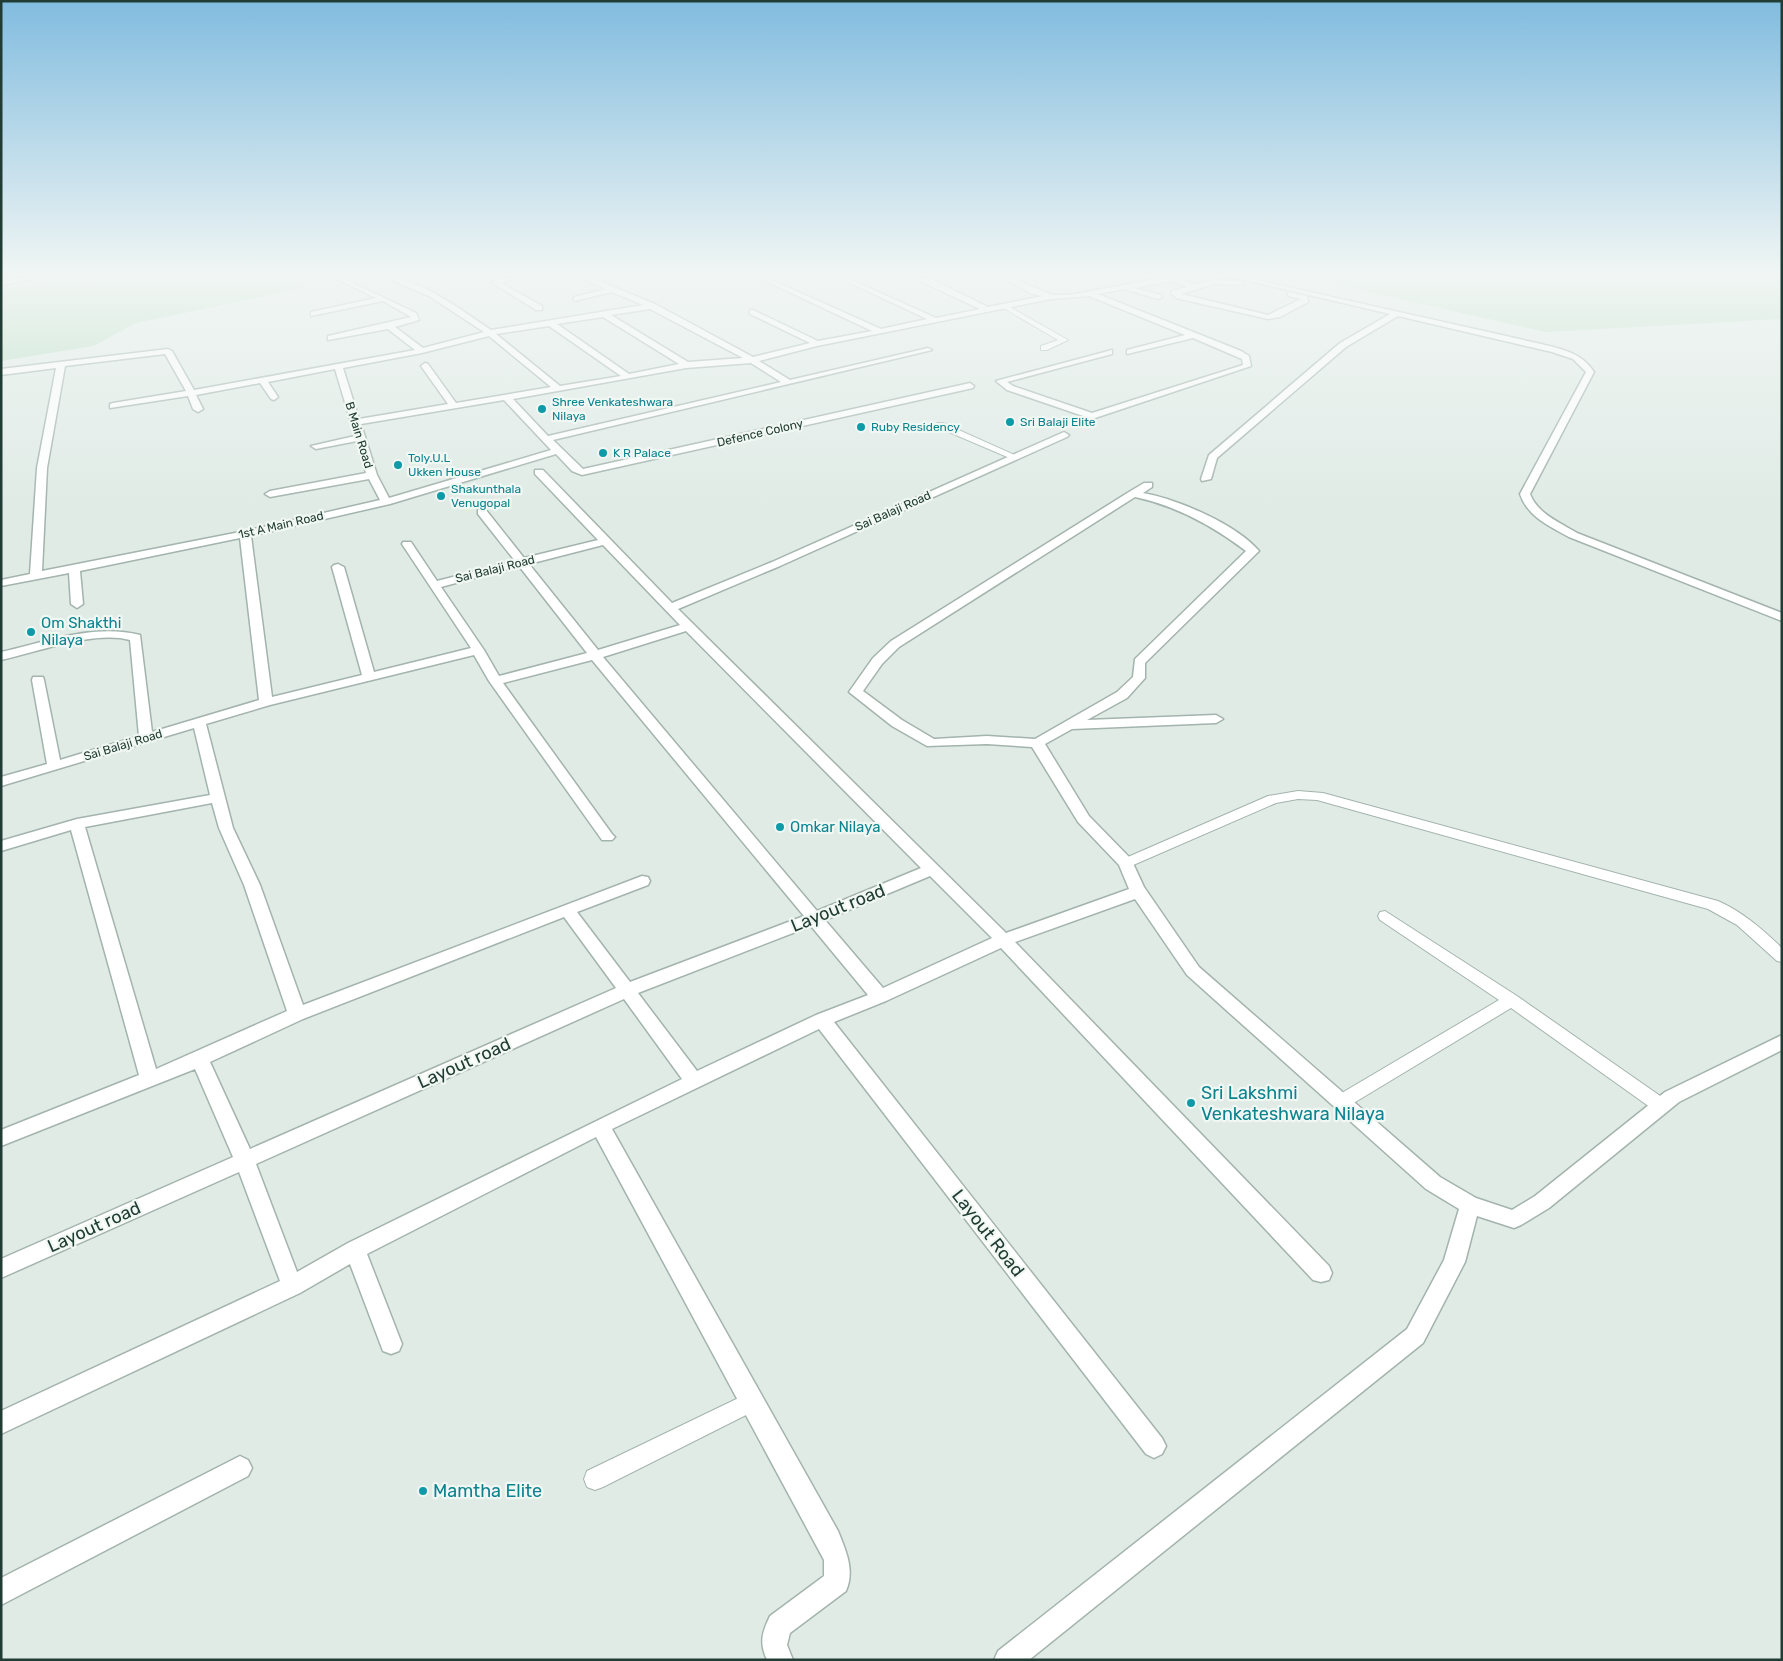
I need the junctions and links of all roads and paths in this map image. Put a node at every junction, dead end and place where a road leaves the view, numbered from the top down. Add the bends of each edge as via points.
1 (147, 354) edge
2 (169, 354) edge
3 (409, 354) edge
4 (515, 354) edge
5 (594, 354) edge
6 (668, 354) edge
7 (741, 354) edge
8 (779, 354) edge
9 (913, 354) edge
10 (1103, 354) edge
11 (1239, 354) edge
12 (1333, 354) edge
13 (1562, 354) edge
14 (753, 360) junction
15 (61, 364) junction
16 (686, 365) junction
17 (425, 366) dead end
18 (338, 367) junction
19 (1, 372) edge
20 (628, 377) junction
21 (262, 380) junction
22 (789, 383) junction
23 (970, 386) dead end
24 (557, 388) junction
25 (191, 393) junction
26 (274, 397) dead end
27 (506, 397) junction
28 (453, 405) junction
29 (113, 406) dead end
30 (198, 409) dead end
31 (356, 422) junction
32 (940, 425) dead end
33 (1044, 433) dead end
34 (359, 438) junction
35 (546, 440) junction
36 (316, 446) dead end
37 (557, 451) junction
38 (1015, 457) junction
39 (539, 472) dead end
40 (372, 475) junction
41 (1206, 479) dead end
42 (1148, 485) dead end
43 (270, 494) dead end
44 (1133, 494) junction
45 (386, 502) junction
46 (482, 512) dead end
47 (245, 534) junction
48 (605, 541) junction
49 (407, 544) dead end
50 (524, 562) junction
51 (338, 567) dead end
52 (74, 568) junction
53 (36, 576) junction
54 (1, 583) edge
55 (434, 585) junction
56 (77, 604) dead end
57 (670, 608) junction
58 (1782, 617) edge
59 (688, 626) junction
60 (478, 650) junction
61 (595, 655) junction
62 (1, 656) edge
63 (369, 678) junction
64 (38, 680) dead end
65 (495, 681) junction
66 (266, 702) junction
67 (1216, 719) dead end
68 (199, 723) junction
69 (1068, 725) junction
70 (146, 738) junction
71 (1038, 742) junction
72 (54, 766) junction
73 (1, 782) edge
74 (218, 798) junction
75 (77, 824) junction
76 (607, 838) dead end
77 (1, 846) edge
78 (1126, 863) junction
79 (932, 869) junction
80 (642, 881) dead end
81 (1138, 892) junction
82 (566, 909) junction
83 (1385, 916) dead end
84 (812, 919) junction
85 (1003, 940) junction
86 (1782, 957) edge
87 (625, 991) junction
88 (880, 997) junction
89 (1511, 1000) junction
90 (297, 1014) junction
91 (822, 1020) junction
92 (1782, 1042) edge
93 (200, 1059) junction
94 (149, 1078) junction
95 (695, 1082) junction
96 (1340, 1102) junction
97 (1660, 1105) junction
98 (600, 1126) junction
99 (1, 1138) edge
100 (245, 1161) junction
101 (1470, 1205) junction
102 (356, 1250) junction
103 (1, 1268) edge
104 (1321, 1273) dead end
105 (292, 1286) junction
106 (391, 1344) dead end
107 (753, 1400) junction
108 (1, 1423) edge
109 (1154, 1446) dead end
110 (240, 1468) dead end
111 (595, 1479) dead end
112 (1, 1592) edge
113 (780, 1660) edge
114 (1007, 1660) edge

1 - 15 street
2 - 25 street
3 - 18 street
4 - 24 street
5 - 20 street
6 - 16 street
7 - 14 street
8 - 14 street
9 - 22 street
10 - 11 street via 1000,381 1010,388 1092,416 1247,366 1246,358
12 - 41 street via 1212,457
13 - 58 street via 1587,365 1590,372 1525,494 1528,504 1573,535
14 - 16 street
14 - 22 street
15 - 19 street
15 - 53 street via 42,468
16 - 20 street
17 - 28 street
18 - 21 street
18 - 31 street, B Main Road
20 - 24 street
21 - 25 street
21 - 26 street
22 - 35 street
23 - 37 street, Defence Colony via 854,415 593,471 575,469
24 - 27 street
25 - 29 street
25 - 30 street
27 - 28 street
27 - 35 street, Defence Colony
28 - 31 street
31 - 34 street, B Main Road
32 - 38 lane
33 - 38 street, Sai Balaji Road via 1061,436
34 - 36 street
34 - 40 street, B Main Road
35 - 37 street, Defence Colony
37 - 45 street, 1st A Main Road
38 - 57 street, Sai Balaji Road
39 - 48 street
40 - 43 street
40 - 45 street, B Main Road
42 - 44 street
44 - 69 street via 1185,508 1228,531 1253,551 1148,652 1139,662 1138,678 1122,695
44 - 71 street via 895,644 856,692 897,723 932,743
45 - 47 street, 1st A Main Road
46 - 50 street
47 - 52 street, 1st A Main Road
47 - 66 street
48 - 50 street, Sai Balaji Road
48 - 57 street
49 - 55 street
50 - 55 street, Sai Balaji Road
50 - 61 street
51 - 63 street
52 - 53 street, 1st A Main Road
52 - 56 street
53 - 54 street, 1st A Main Road
55 - 60 street, Sai Balaji Road
57 - 59 street
59 - 61 street
59 - 79 street
60 - 63 street, Sai Balaji Road
60 - 65 street
61 - 65 street
61 - 84 street
62 - 70 street via 94,636 127,633 136,638
63 - 66 street, Sai Balaji Road
64 - 72 street
65 - 76 street
66 - 68 street, Sai Balaji Road
67 - 69 street
68 - 70 street, Sai Balaji Road
68 - 74 street
69 - 71 street
70 - 72 street, Sai Balaji Road
71 - 78 street via 1083,819
72 - 73 street, Sai Balaji Road
74 - 75 street
74 - 90 street via 226,828 252,885
75 - 77 street
75 - 94 street
78 - 81 street
78 - 86 lane via 1272,799 1318,796 1713,905 1745,921
79 - 84 street, Layout road
79 - 85 street
80 - 82 street
81 - 85 street
81 - 96 street via 1193,971
82 - 87 street
82 - 90 street
83 - 89 lane
84 - 87 street, Layout road
84 - 88 street
85 - 88 street
85 - 104 street
87 - 95 street
87 - 100 street, Layout road
88 - 91 street
89 - 96 lane
89 - 97 lane
90 - 93 street
91 - 95 street
91 - 109 street, Layout Road
92 - 97 street
93 - 94 street
93 - 100 street
94 - 99 street
95 - 98 street
96 - 101 street via 1433,1183
97 - 101 street via 1542,1202 1514,1219
98 - 102 street
98 - 107 street
100 - 103 street, Layout road
100 - 105 street
101 - 114 street via 1454,1262 1415,1336
102 - 105 street
102 - 106 street
105 - 108 street
107 - 111 lane
107 - 113 street via 837,1560 837,1582 779,1625 774,1645
110 - 112 street

